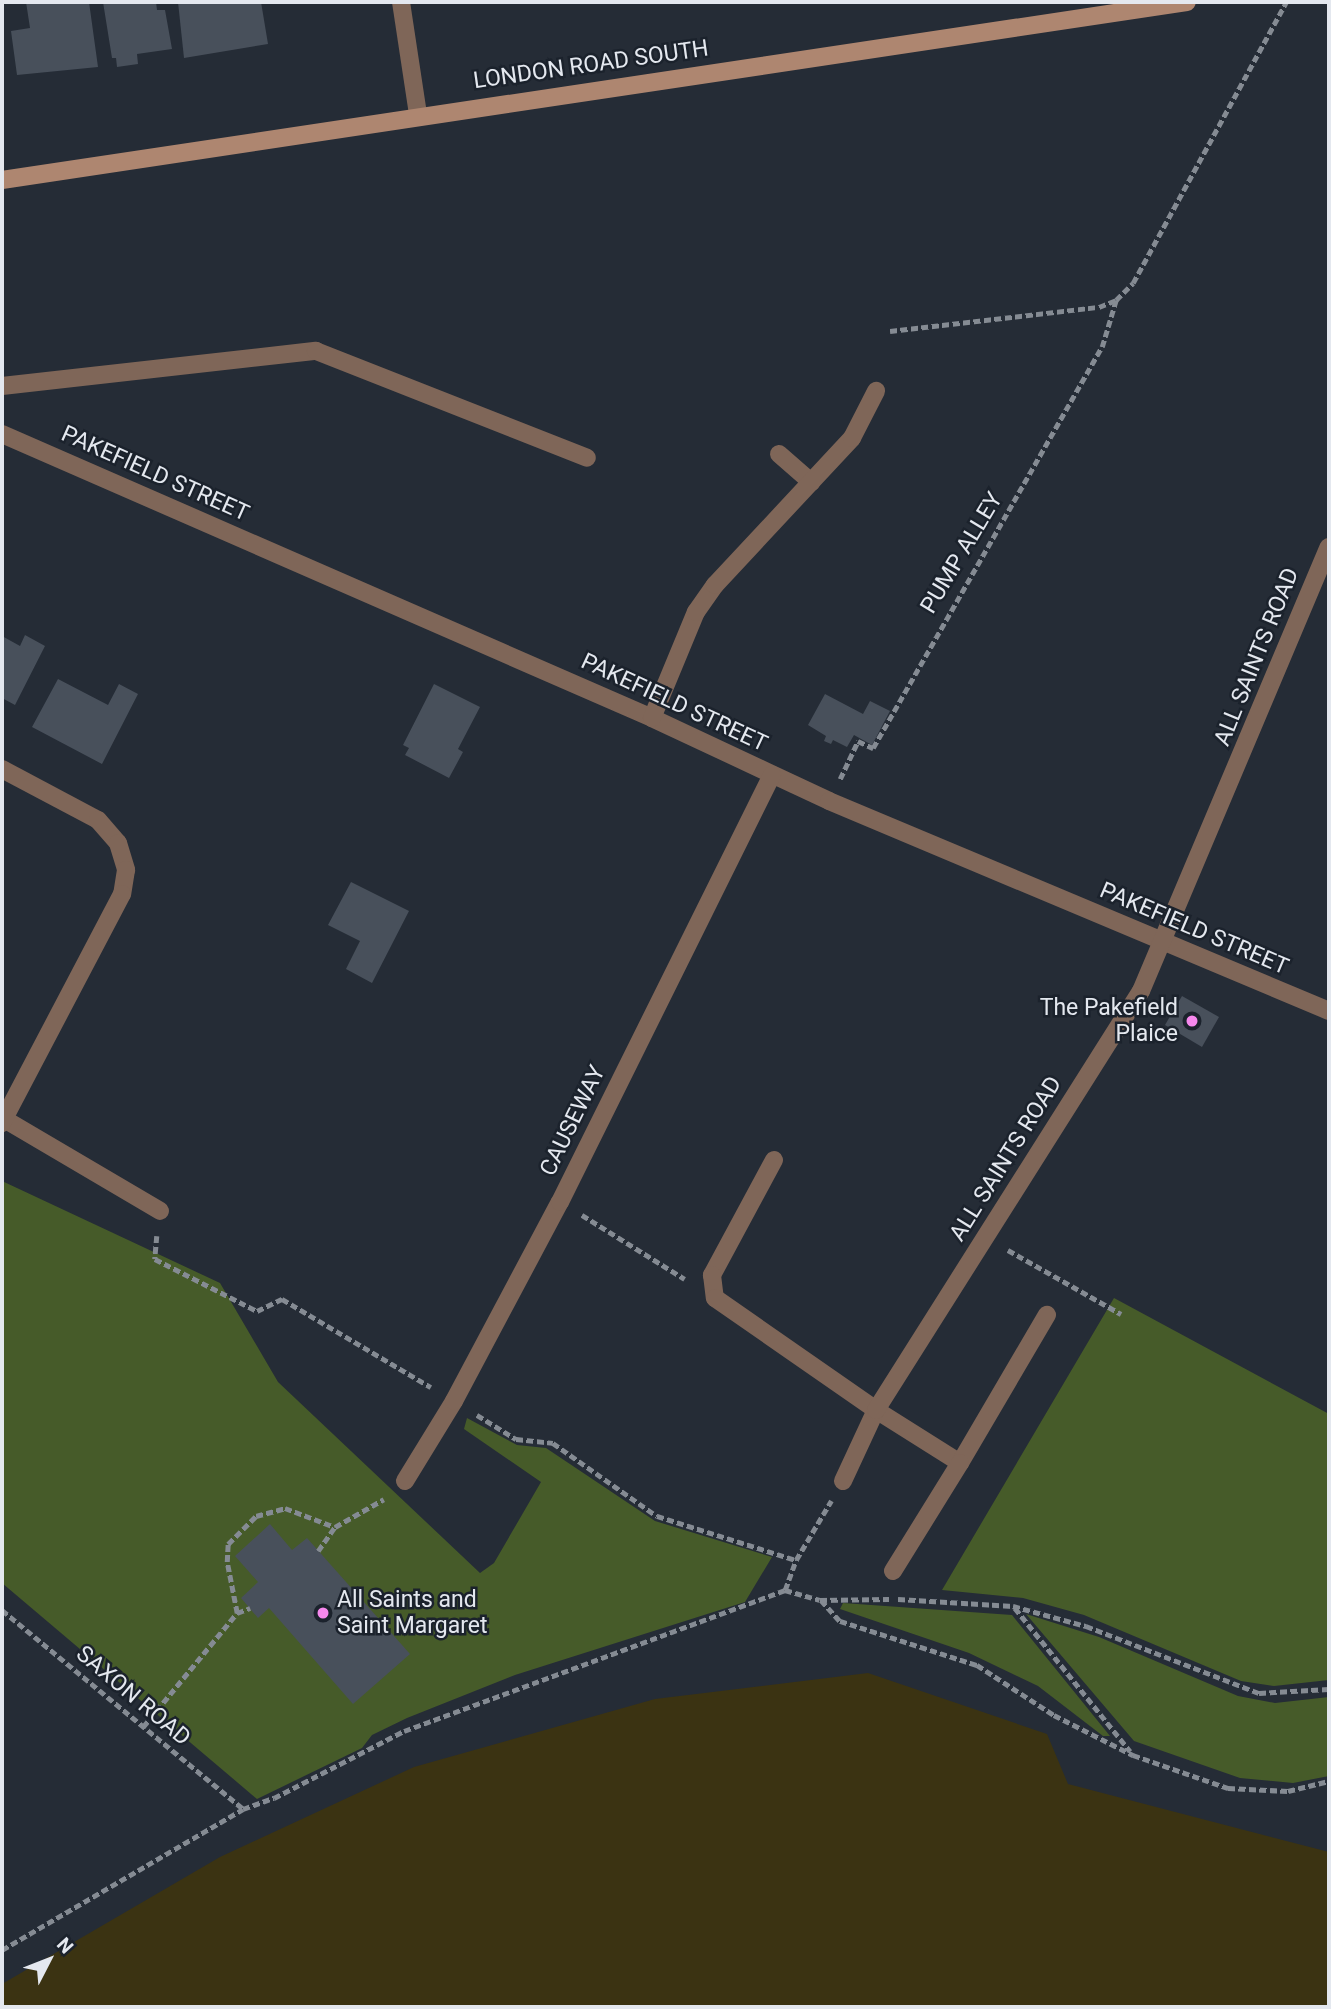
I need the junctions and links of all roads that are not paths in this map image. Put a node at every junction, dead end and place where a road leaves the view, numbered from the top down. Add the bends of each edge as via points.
1 (401, 2) edge
2 (1187, 2) edge
3 (418, 115) junction
4 (2, 180) edge
5 (2, 386) edge
6 (876, 391) dead end
7 (2, 434) edge
8 (779, 454) dead end
9 (587, 458) dead end
10 (811, 482) junction
11 (1329, 547) edge
12 (652, 718) junction
13 (2, 769) edge
14 (772, 775) junction
15 (1165, 944) junction
16 (1329, 1011) edge
17 (2, 1120) edge
18 (774, 1160) dead end
19 (160, 1211) dead end
20 (1046, 1315) dead end
21 (876, 1410) junction
22 (960, 1463) junction
23 (405, 1481) road end
24 (843, 1481) road end
25 (894, 1571) dead end

1 - 3 street
2 - 3 main road, LONDON ROAD SOUTH
3 - 4 main road, LONDON ROAD SOUTH
5 - 9 street via 316,351
6 - 10 street via 852,438
7 - 12 street, PAKEFIELD STREET
8 - 10 street
10 - 12 street via 696,612
11 - 15 street, ALL SAINTS ROAD
12 - 14 street, PAKEFIELD STREET
13 - 17 street via 98,820 118,843 126,870 122,894
14 - 15 street, PAKEFIELD STREET
14 - 23 street, CAUSEWAY via 560,1202 454,1401
15 - 16 street, PAKEFIELD STREET
15 - 21 street, ALL SAINTS ROAD via 1141,991
17 - 19 street
18 - 21 street via 712,1275 715,1298
20 - 22 street
21 - 22 street
21 - 24 street, ALL SAINTS ROAD
22 - 25 street

